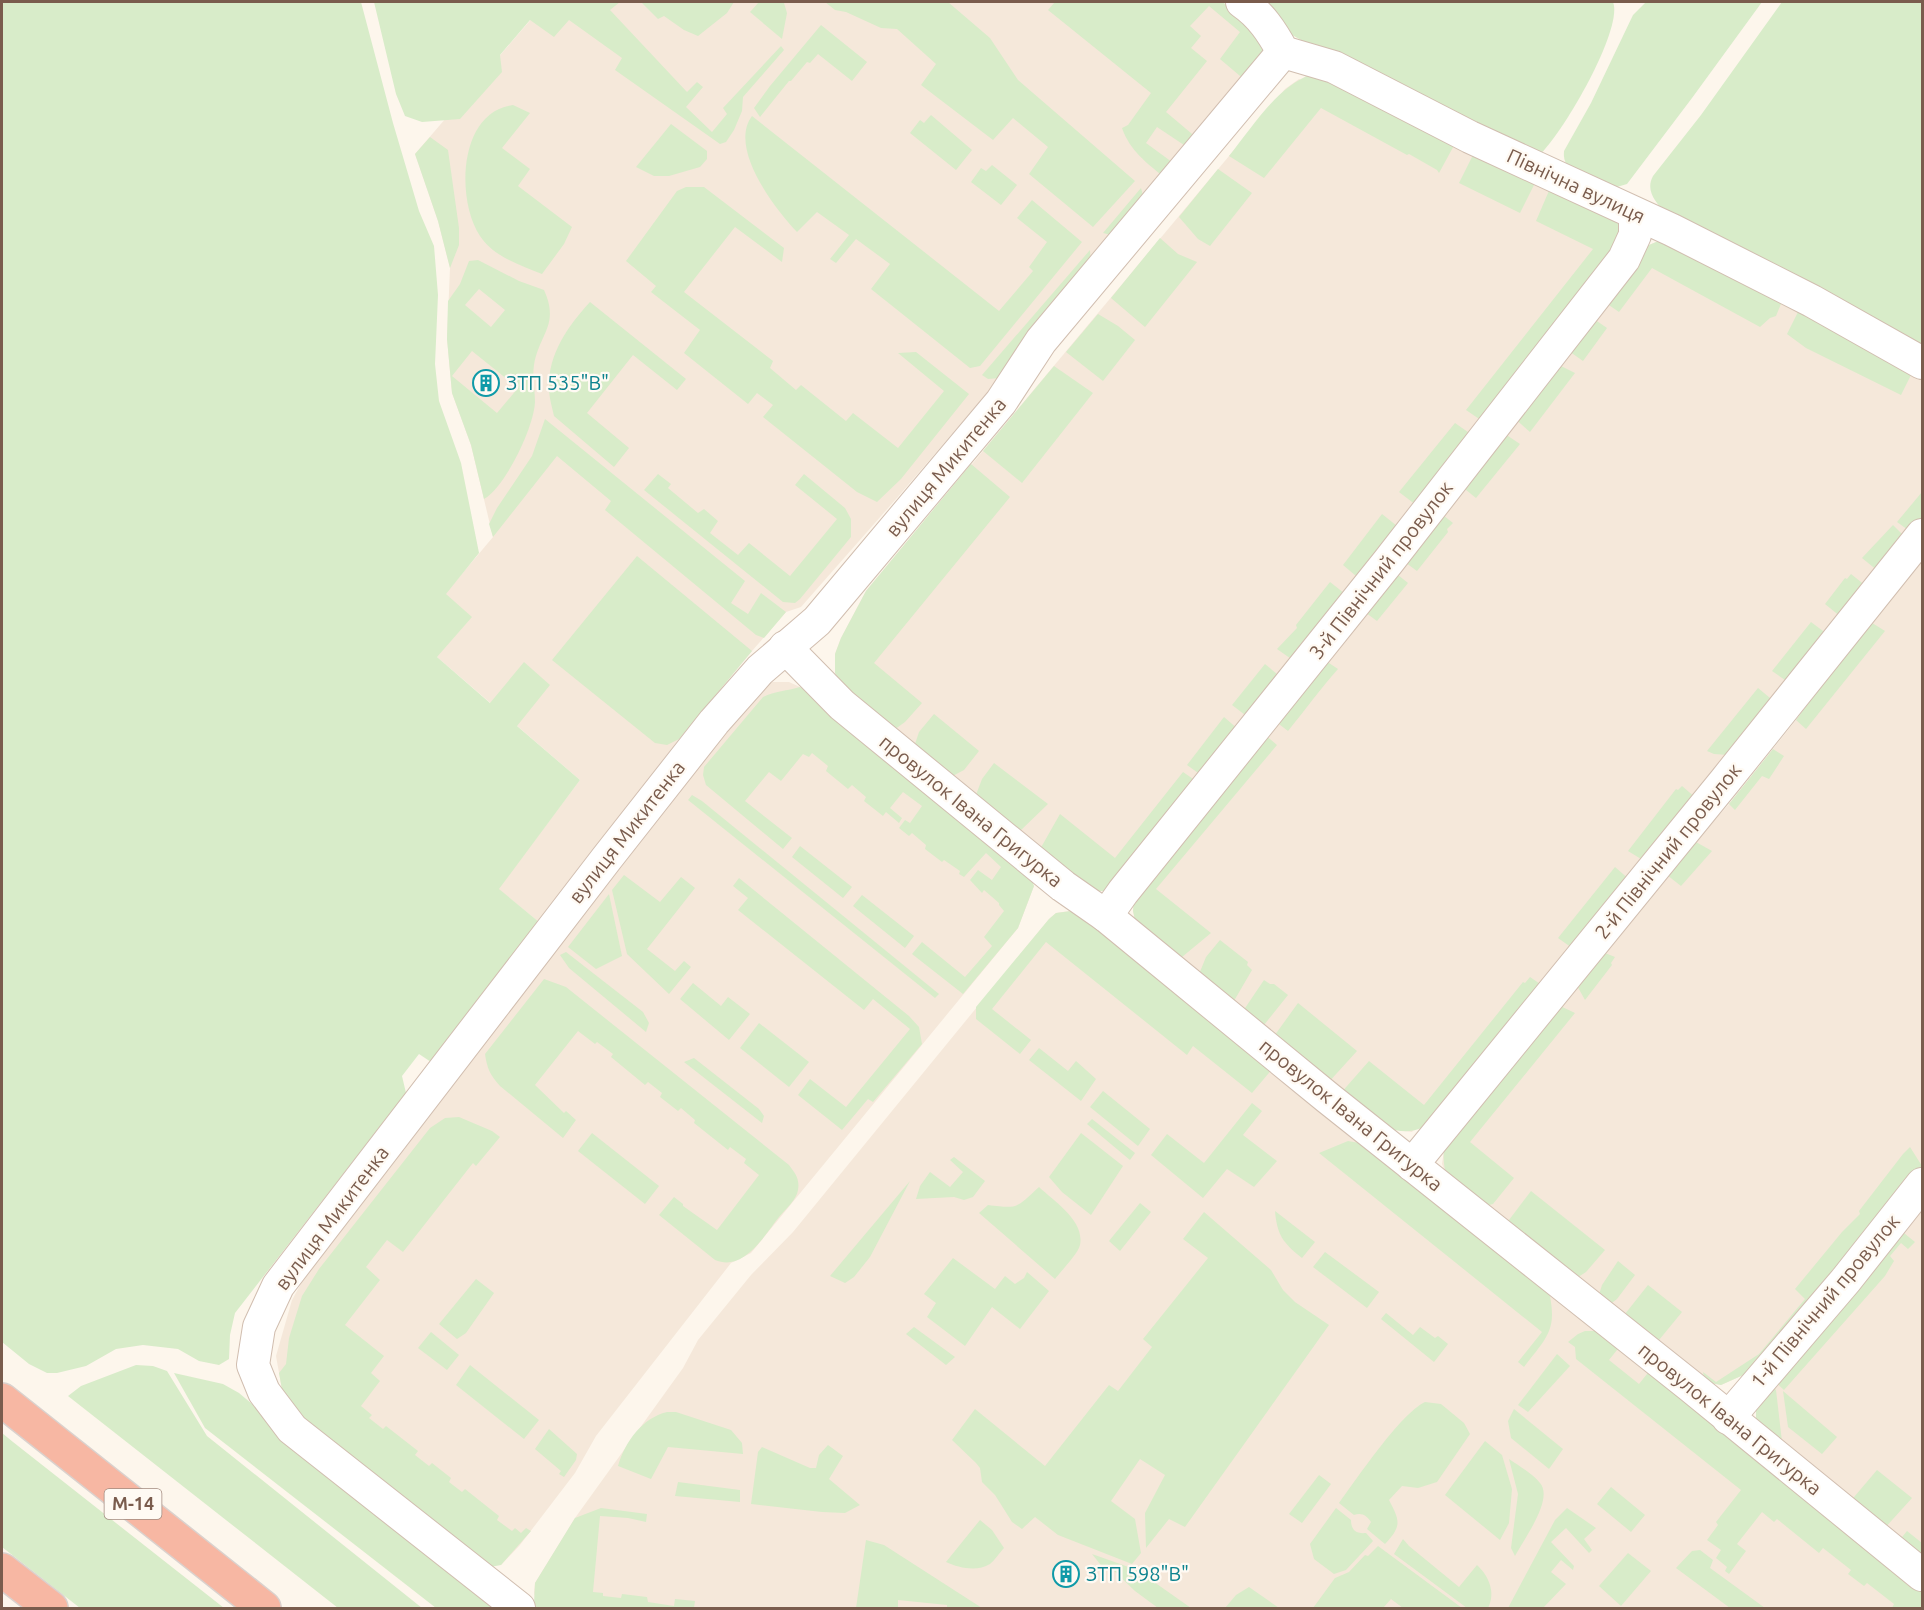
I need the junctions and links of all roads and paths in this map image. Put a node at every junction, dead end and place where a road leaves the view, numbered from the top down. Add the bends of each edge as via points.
1 (1242, 2) edge
2 (1283, 52) junction
3 (1635, 214) junction
4 (1923, 363) edge
5 (1923, 535) edge
6 (785, 647) junction
7 (1106, 916) junction
8 (1412, 1165) junction
9 (1923, 1184) edge
10 (2, 1400) edge
11 (1728, 1418) junction
12 (2, 1570) edge
13 (1923, 1575) edge
14 (51, 1608) edge
15 (264, 1608) edge
16 (519, 1608) edge

1 - 2 street via 1271,30
2 - 3 street, Північна вулиця via 1334,67 1470,137
2 - 6 street, вулиця Микитенка via 1041,341 993,411 817,621
3 - 4 street, Північна вулиця via 1741,264
3 - 7 street, 3-й Північний провулок via 1635,235 1624,259
5 - 8 street, 2-й Північний провулок
6 - 7 street, провулок Івана Григурка via 842,705 1063,886
6 - 16 street, вулиця Микитенка via 714,722 613,849 278,1286 259,1328 253,1365 264,1392 292,1429
7 - 8 street, провулок Івана Григурка
8 - 11 street, провулок Івана Григурка
9 - 11 street, 1-й Північний провулок
10 - 15 highway, М-14
11 - 13 street, провулок Івана Григурка
12 - 14 highway

